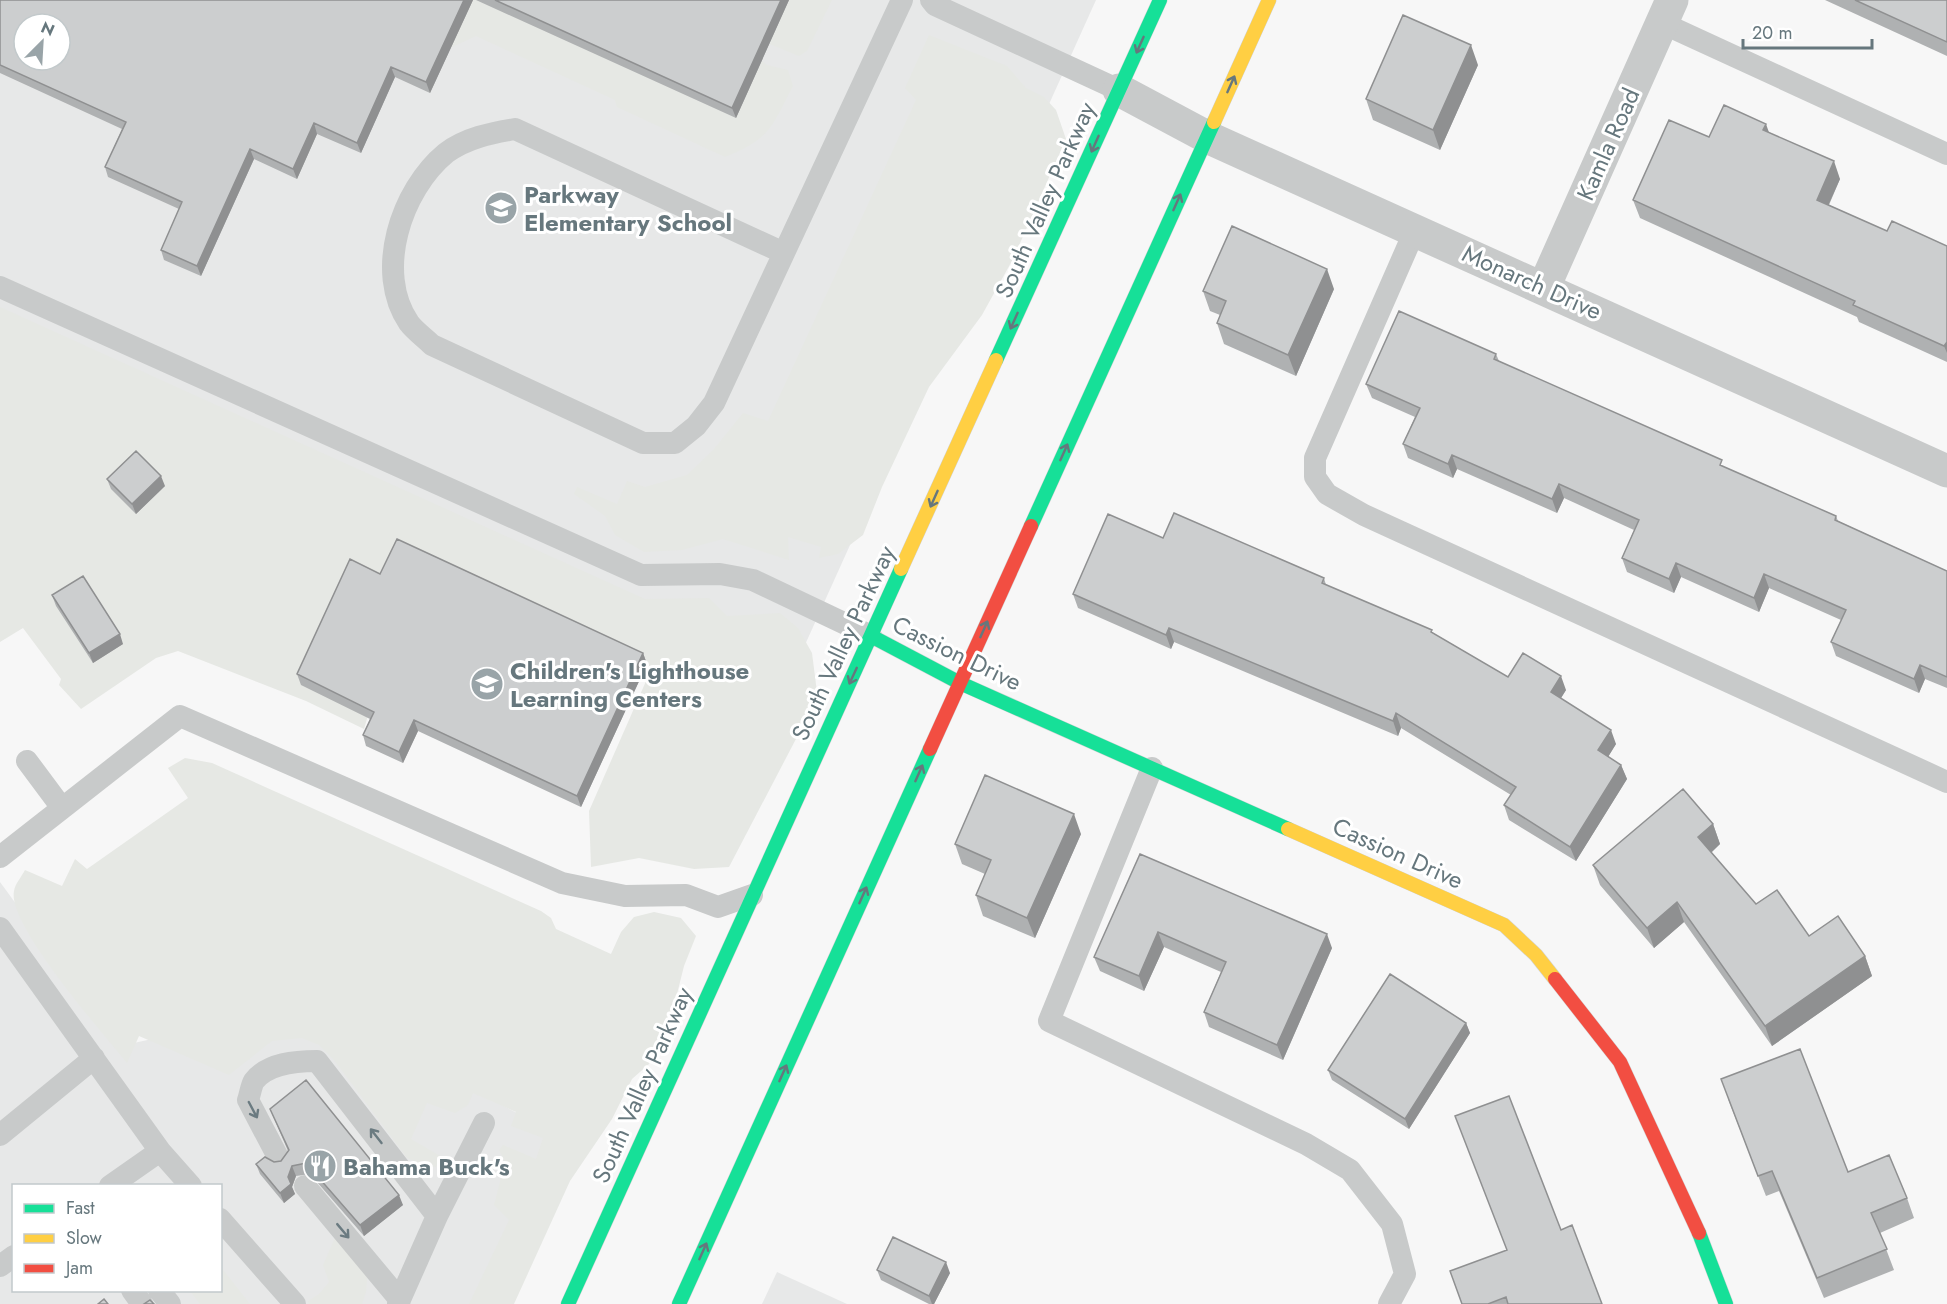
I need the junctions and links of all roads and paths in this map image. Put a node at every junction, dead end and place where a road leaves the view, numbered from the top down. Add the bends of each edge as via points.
1 (902, 0) edge
2 (931, 0) edge
3 (1160, 0) edge
4 (1269, 0) edge
5 (1667, 11) edge
6 (1119, 90) junction
7 (1207, 137) junction
8 (1947, 154) edge
9 (1415, 230) junction
10 (784, 253) junction
11 (0, 287) edge
12 (1544, 287) junction
13 (1947, 471) edge
14 (871, 636) junction
15 (960, 683) junction
16 (27, 761) dead end
17 (1152, 768) junction
18 (1947, 782) edge
19 (62, 808) junction
20 (0, 857) edge
21 (752, 895) junction
22 (0, 928) edge
23 (94, 1058) junction
24 (484, 1123) dead end
25 (0, 1135) edge
26 (160, 1151) junction
27 (279, 1159) edge
28 (111, 1184) edge
29 (190, 1184) edge
30 (305, 1186) dead end
31 (437, 1216) junction
32 (222, 1221) edge
33 (161, 1292) edge
34 (399, 1302) edge
35 (170, 1304) edge
36 (295, 1304) edge
37 (568, 1304) edge
38 (679, 1304) edge
39 (1389, 1304) edge
40 (1726, 1304) edge

1 - 10 lane
2 - 6 lane
3 -> 6 main road, South Valley Parkway
7 -> 4 main road
5 - 8 lane
5 - 12 street, Kamla Road
6 - 7 street, Monarch Drive
6 -> 14 main road, South Valley Parkway
7 - 9 street, Monarch Drive
15 -> 7 main road
9 - 12 street, Monarch Drive
9 - 18 lane via 1315,458 1315,477 1328,494 1364,515
10 - 10 lane via 714,403 696,426 675,443 643,443 432,345 409,323 395,289 395,251 404,212 419,184 447,153 482,134 514,129
11 - 14 lane via 641,575 720,574 753,580
12 - 13 street, Monarch Drive
14 - 15 main road, Cassion Drive
14 -> 21 main road, South Valley Parkway
15 - 17 main road, Cassion Drive
38 -> 15 main road
16 - 19 lane
17 - 39 lane via 1049,1021 1306,1144 1350,1170 1392,1224 1405,1274
17 - 40 main road, Cassion Drive via 1504,925 1528,947 1620,1062 1694,1220
19 - 20 lane
19 - 21 lane via 180,716 562,883 625,896 687,895 718,907
21 - 37 main road, South Valley Parkway
22 - 23 lane
23 - 25 lane
23 - 26 lane
24 - 31 lane
26 - 28 lane
26 - 29 lane
31 -> 27 lane via 317,1061 291,1061 254,1082 248,1100
30 -> 34 lane
31 - 34 lane
32 - 36 lane
33 - 35 lane

